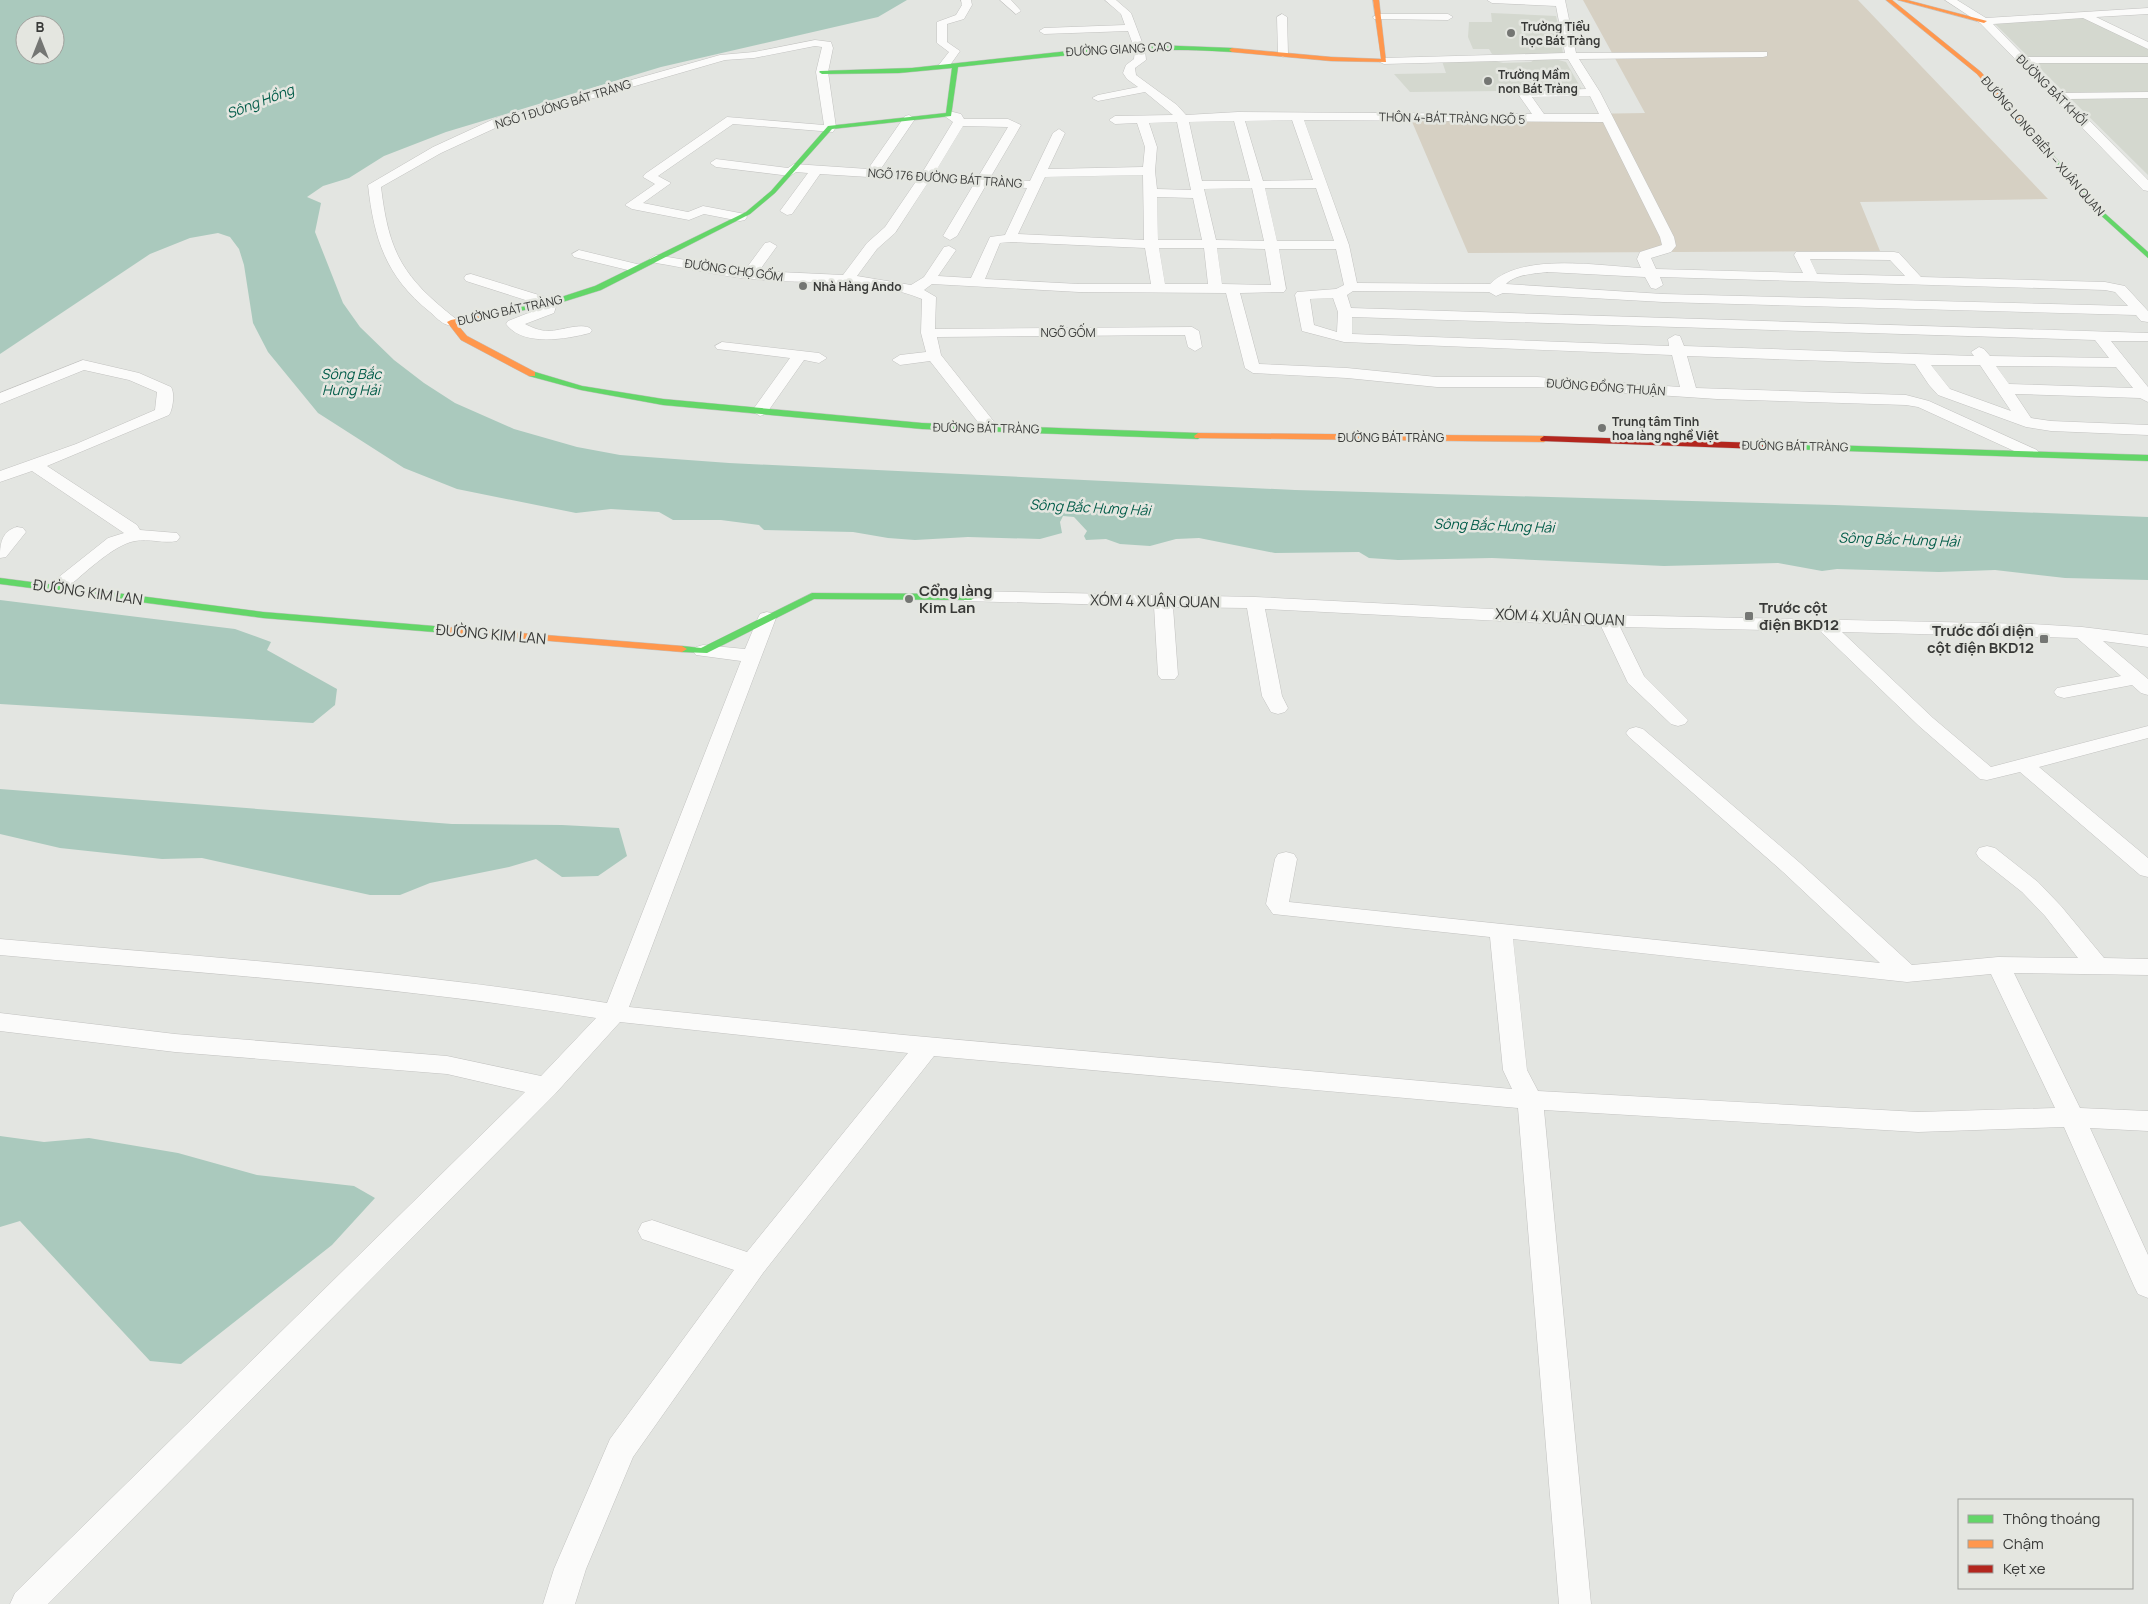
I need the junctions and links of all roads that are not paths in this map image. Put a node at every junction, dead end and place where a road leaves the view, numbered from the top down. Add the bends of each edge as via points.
1 (966, 0) edge
2 (1005, 0) edge
3 (1124, 0) edge
4 (1376, 0) edge
5 (1492, 0) edge
6 (1889, 0) edge
7 (1901, 0) edge
8 (1950, 0) edge
9 (1111, 1) edge
10 (1560, 2) edge
11 (1016, 11) dead end
12 (2148, 11) edge
13 (2084, 15) junction
14 (1282, 17) dead end
15 (1378, 17) junction
16 (1448, 17) dead end
17 (1984, 21) junction
18 (1132, 28) junction
19 (1044, 31) dead end
20 (1970, 33) dead end
21 (1138, 46) junction
22 (2148, 46) edge
23 (1283, 54) junction
24 (1763, 54) dead end
25 (1570, 56) junction
26 (2023, 60) junction
27 (2148, 60) edge
28 (1384, 61) junction
29 (949, 66) junction
30 (822, 72) junction
31 (1145, 89) junction
32 (1594, 92) junction
33 (2059, 96) junction
34 (2148, 96) edge
35 (1098, 98) dead end
36 (1238, 116) junction
37 (1296, 116) junction
38 (954, 118) junction
39 (1182, 118) junction
40 (1607, 118) junction
41 (909, 119) junction
42 (1540, 119) junction
43 (1115, 120) dead end
44 (1142, 120) junction
45 (829, 128) junction
46 (1059, 133) dead end
47 (2123, 162) junction
48 (2140, 162) dead end
49 (716, 163) dead end
50 (792, 170) junction
51 (817, 170) junction
52 (1149, 170) junction
53 (872, 173) junction
54 (926, 177) junction
55 (1038, 179) junction
56 (983, 181) junction
57 (1259, 184) junction
58 (1319, 184) junction
59 (2148, 188) edge
60 (1198, 190) junction
61 (1151, 193) junction
62 (786, 211) dead end
63 (740, 217) junction
64 (950, 236) dead end
65 (1010, 238) junction
66 (1151, 244) junction
67 (1210, 245) junction
68 (1342, 245) junction
69 (770, 246) dead end
70 (1273, 246) junction
71 (949, 250) dead end
72 (579, 254) dead end
73 (2148, 256) edge
74 (656, 259) junction
75 (636, 268) junction
76 (1649, 273) junction
77 (749, 275) junction
78 (1812, 277) junction
79 (471, 278) dead end
80 (928, 280) junction
81 (1916, 280) junction
82 (846, 281) junction
83 (1937, 281) junction
84 (976, 283) junction
85 (1159, 288) junction
86 (1494, 288) junction
87 (915, 289) junction
88 (1216, 289) junction
89 (1232, 289) junction
90 (1279, 289) junction
91 (1345, 290) junction
92 (1302, 295) junction
93 (1662, 298) junction
94 (549, 304) junction
95 (1954, 307) junction
96 (1345, 312) junction
97 (2144, 316) edge
98 (1505, 318) junction
99 (451, 322) junction
100 (1670, 323) junction
101 (585, 330) dead end
102 (1970, 332) junction
103 (928, 333) junction
104 (2099, 336) junction
105 (2148, 337) edge
106 (1344, 338) junction
107 (1511, 344) junction
108 (722, 346) dead end
109 (1195, 348) dead end
110 (1678, 351) junction
111 (800, 355) junction
112 (934, 356) junction
113 (819, 358) dead end
114 (900, 360) dead end
115 (1920, 360) junction
116 (1984, 361) junction
117 (2121, 363) junction
118 (2003, 389) junction
119 (1689, 392) junction
120 (2146, 395) edge
121 (0, 399) edge
122 (760, 411) junction
123 (2026, 422) junction
124 (991, 428) junction
125 (2148, 430) edge
126 (2031, 453) junction
127 (2148, 458) edge
128 (36, 466) junction
129 (0, 476) edge
130 (17, 532) dead end
131 (134, 535) junction
132 (171, 537) dead end
133 (0, 553) edge
134 (0, 580) edge
135 (56, 588) junction
136 (971, 597) joint
137 (1163, 601) junction
138 (1255, 603) junction
139 (767, 618) junction
140 (1608, 620) junction
141 (1825, 626) junction
142 (2082, 633) junction
143 (2148, 641) edge
144 (703, 651) junction
145 (753, 656) junction
146 (1168, 675) dead end
147 (2142, 684) edge
148 (2064, 692) dead end
149 (1278, 708) dead end
150 (1678, 720) dead end
151 (2148, 732) edge
152 (1636, 733) dead end
153 (2023, 764) junction
154 (1987, 853) dead end
155 (1286, 859) dead end
156 (2148, 870) edge
157 (1501, 930) junction
158 (0, 947) edge
159 (1998, 965) junction
160 (2097, 966) junction
161 (2148, 967) edge
162 (1907, 974) junction
163 (615, 1013) junction
164 (0, 1022) edge
165 (928, 1046) junction
166 (546, 1087) junction
167 (1530, 1100) junction
168 (2072, 1117) junction
169 (2148, 1121) edge
170 (652, 1231) dead end
171 (753, 1265) junction
172 (2148, 1286) edge
173 (26, 1604) edge
174 (559, 1604) edge
175 (1575, 1604) edge

1 - 29 street via 967,5 960,17 942,22 942,43 955,51
2 - 11 street
3 - 9 street
4 - 15 street
5 - 10 street
6 - 73 street, ĐƯỜNG LONG BIÊN – XUÂN QUAN via 1958,50 2098,210
7 - 17 street
8 - 17 street, ĐƯỜNG BÁT KHỐI
9 - 18 street via 1126,13
10 - 25 street
12 - 13 street
13 - 17 street
13 - 22 street
14 - 23 street
15 - 16 street
15 - 28 street
17 - 20 street
17 - 26 street, ĐƯỜNG BÁT KHỐI
18 - 19 street
18 - 21 street
21 - 23 street, ĐƯỜNG GIANG CAO via 1202,46
21 - 29 street, ĐƯỜNG GIANG CAO via 1006,56
21 - 31 street via 1140,60 1130,67 1129,73 1134,82
23 - 28 street, ĐƯỜNG GIANG CAO via 1356,62
24 - 25 street
25 - 28 street
25 - 32 street
26 - 27 street
26 - 33 street, ĐƯỜNG BÁT KHỐI
29 - 30 street, ĐƯỜNG GIANG CAO
29 - 38 street
30 - 45 street
30 - 99 street, NGÕ 1 ĐƯỜNG BÁT TRÀNG via 828,48 822,42 754,55 724,57 500,121 437,150 374,185 376,209 388,256 422,299
31 - 35 street
31 - 39 street via 1173,107
32 - 40 street
32 - 42 street via 1524,94
33 - 34 street
33 - 47 street, ĐƯỜNG BÁT KHỐI
36 - 37 street, THÔN 4-BÁT TRÀNG NGÕ 5
36 - 39 street, THÔN 4-BÁT TRÀNG NGÕ 5
36 - 57 street
37 - 42 street, THÔN 4-BÁT TRÀNG NGÕ 5
37 - 58 street
38 - 41 street
38 - 54 street
38 - 56 street via 1015,125
39 - 44 street, THÔN 4-BÁT TRÀNG NGÕ 5
39 - 60 street
40 - 42 street, THÔN 4-BÁT TRÀNG NGÕ 5
40 - 76 street via 1667,237 1669,246 1666,249 1645,256
41 - 45 street
41 - 53 street
43 - 44 street, THÔN 4-BÁT TRÀNG NGÕ 5
44 - 52 street via 1151,146
45 - 50 street, ĐƯỜNG BÁT TRÀNG
45 - 63 street via 732,120 649,177 665,183 632,205 689,216 703,210
46 - 55 street
47 - 48 street
47 - 59 street, ĐƯỜNG BÁT KHỐI
49 - 50 street, NGÕ 176 ĐƯỜNG BÁT TRÀNG
50 - 51 street, NGÕ 176 ĐƯỜNG BÁT TRÀNG
50 - 63 street, ĐƯỜNG BÁT TRÀNG via 773,192
51 - 53 street, NGÕ 176 ĐƯỜNG BÁT TRÀNG
51 - 62 street
52 - 55 street, NGÕ 176 ĐƯỜNG BÁT TRÀNG
52 - 61 street
53 - 54 street, NGÕ 176 ĐƯỜNG BÁT TRÀNG
54 - 56 street, NGÕ 176 ĐƯỜNG BÁT TRÀNG
54 - 82 street via 890,230 872,246
55 - 56 street, NGÕ 176 ĐƯỜNG BÁT TRÀNG
55 - 65 street
56 - 64 street
57 - 58 street
57 - 60 street
57 - 70 street
58 - 68 street
60 - 61 street
60 - 67 street
61 - 66 street
63 - 74 street, ĐƯỜNG BÁT TRÀNG
65 - 66 street
65 - 84 street via 995,240
66 - 67 street
66 - 85 street
67 - 70 street
67 - 88 street
68 - 70 street
68 - 91 street
69 - 77 street
70 - 90 street
71 - 80 street
72 - 75 street
74 - 75 street, ĐƯỜNG BÁT TRÀNG
74 - 77 street, ĐƯỜNG CHỢ GỐM
75 - 94 street, ĐƯỜNG BÁT TRÀNG via 598,288
76 - 78 street
76 - 86 street via 1534,269 1505,277
76 - 93 street
77 - 82 street, ĐƯỜNG CHỢ GỐM
78 - 81 street
78 - 81 street via 1801,255 1894,256
79 - 94 street
80 - 84 street
80 - 87 street
81 - 83 street
82 - 87 street, ĐƯỜNG CHỢ GỐM
83 - 95 street
83 - 97 street via 2105,286 2120,289
84 - 85 street
85 - 88 street
86 - 91 street
86 - 93 street
86 - 98 street
87 - 103 street via 929,297
88 - 89 street
89 - 90 street
89 - 119 street, ĐƯỜNG ĐỒNG THUẬN via 1253,368 1437,382 1537,382
90 - 92 street
91 - 92 street
91 - 96 street
92 - 106 street via 1307,328
93 - 95 street
93 - 100 street
94 - 99 street, ĐƯỜNG BÁT TRÀNG
94 - 101 street via 549,310 513,324 546,337
95 - 97 street
95 - 102 street
96 - 98 street
96 - 106 street
98 - 100 street
98 - 107 street
99 - 122 street, ĐƯỜNG BÁT TRÀNG via 464,338 536,376 581,388 663,402
100 - 102 street
100 - 110 street
102 - 104 street
102 - 116 street
103 - 109 street, NGÕ GỐM via 1192,331
103 - 112 street
104 - 105 street
104 - 117 street
106 - 107 street
107 - 110 street
108 - 111 street
110 - 115 street
110 - 119 street
111 - 113 street
111 - 122 street
112 - 114 street
112 - 124 street
115 - 116 street
115 - 123 street via 1944,392
116 - 117 street
116 - 118 street
117 - 120 street
118 - 120 street
118 - 123 street
119 - 126 street, ĐƯỜNG ĐỒNG THUẬN via 1917,402
121 - 128 street via 83,365 134,376 165,390 163,412
122 - 124 street, ĐƯỜNG BÁT TRÀNG via 922,426
123 - 125 street
124 - 126 street, ĐƯỜNG BÁT TRÀNG via 1227,437 1490,437
126 - 127 street, ĐƯỜNG BÁT TRÀNG
128 - 129 street
128 - 131 street via 131,529
130 - 133 street
131 - 132 street
131 - 135 street via 114,542
134 - 135 street, ĐƯỜNG KIM LAN
135 - 144 street, ĐƯỜNG KIM LAN via 263,615
136 - 137 street, XÓM 4 XUÂN QUAN
136 - 139 street via 812,596
137 - 138 street, XÓM 4 XUÂN QUAN
137 - 146 street
138 - 140 street, XÓM 4 XUÂN QUAN
138 - 149 street via 1272,696
139 - 144 street
139 - 145 street
140 - 141 street, XÓM 4 XUÂN QUAN
140 - 150 street via 1635,678
141 - 142 street, XÓM 4 XUÂN QUAN
141 - 153 street via 1926,722 1987,774
142 - 143 street, XÓM 4 XUÂN QUAN
142 - 147 street
144 - 145 street
145 - 163 street
147 - 148 street
151 - 153 street
152 - 162 street
153 - 156 street
154 - 160 street via 2030,887
155 - 157 street via 1277,904 1281,909
157 - 162 street
157 - 167 street via 1515,1070
158 - 163 street via 310,975 536,1000
159 - 160 street
159 - 162 street
159 - 168 street
160 - 161 street
163 - 165 street
163 - 166 street
164 - 166 street via 175,1043 446,1065
165 - 167 street
165 - 171 street
166 - 173 street
167 - 168 street via 1918,1122
167 - 175 street
168 - 169 street
168 - 172 street
170 - 171 street
171 - 174 street via 621,1449 570,1568

